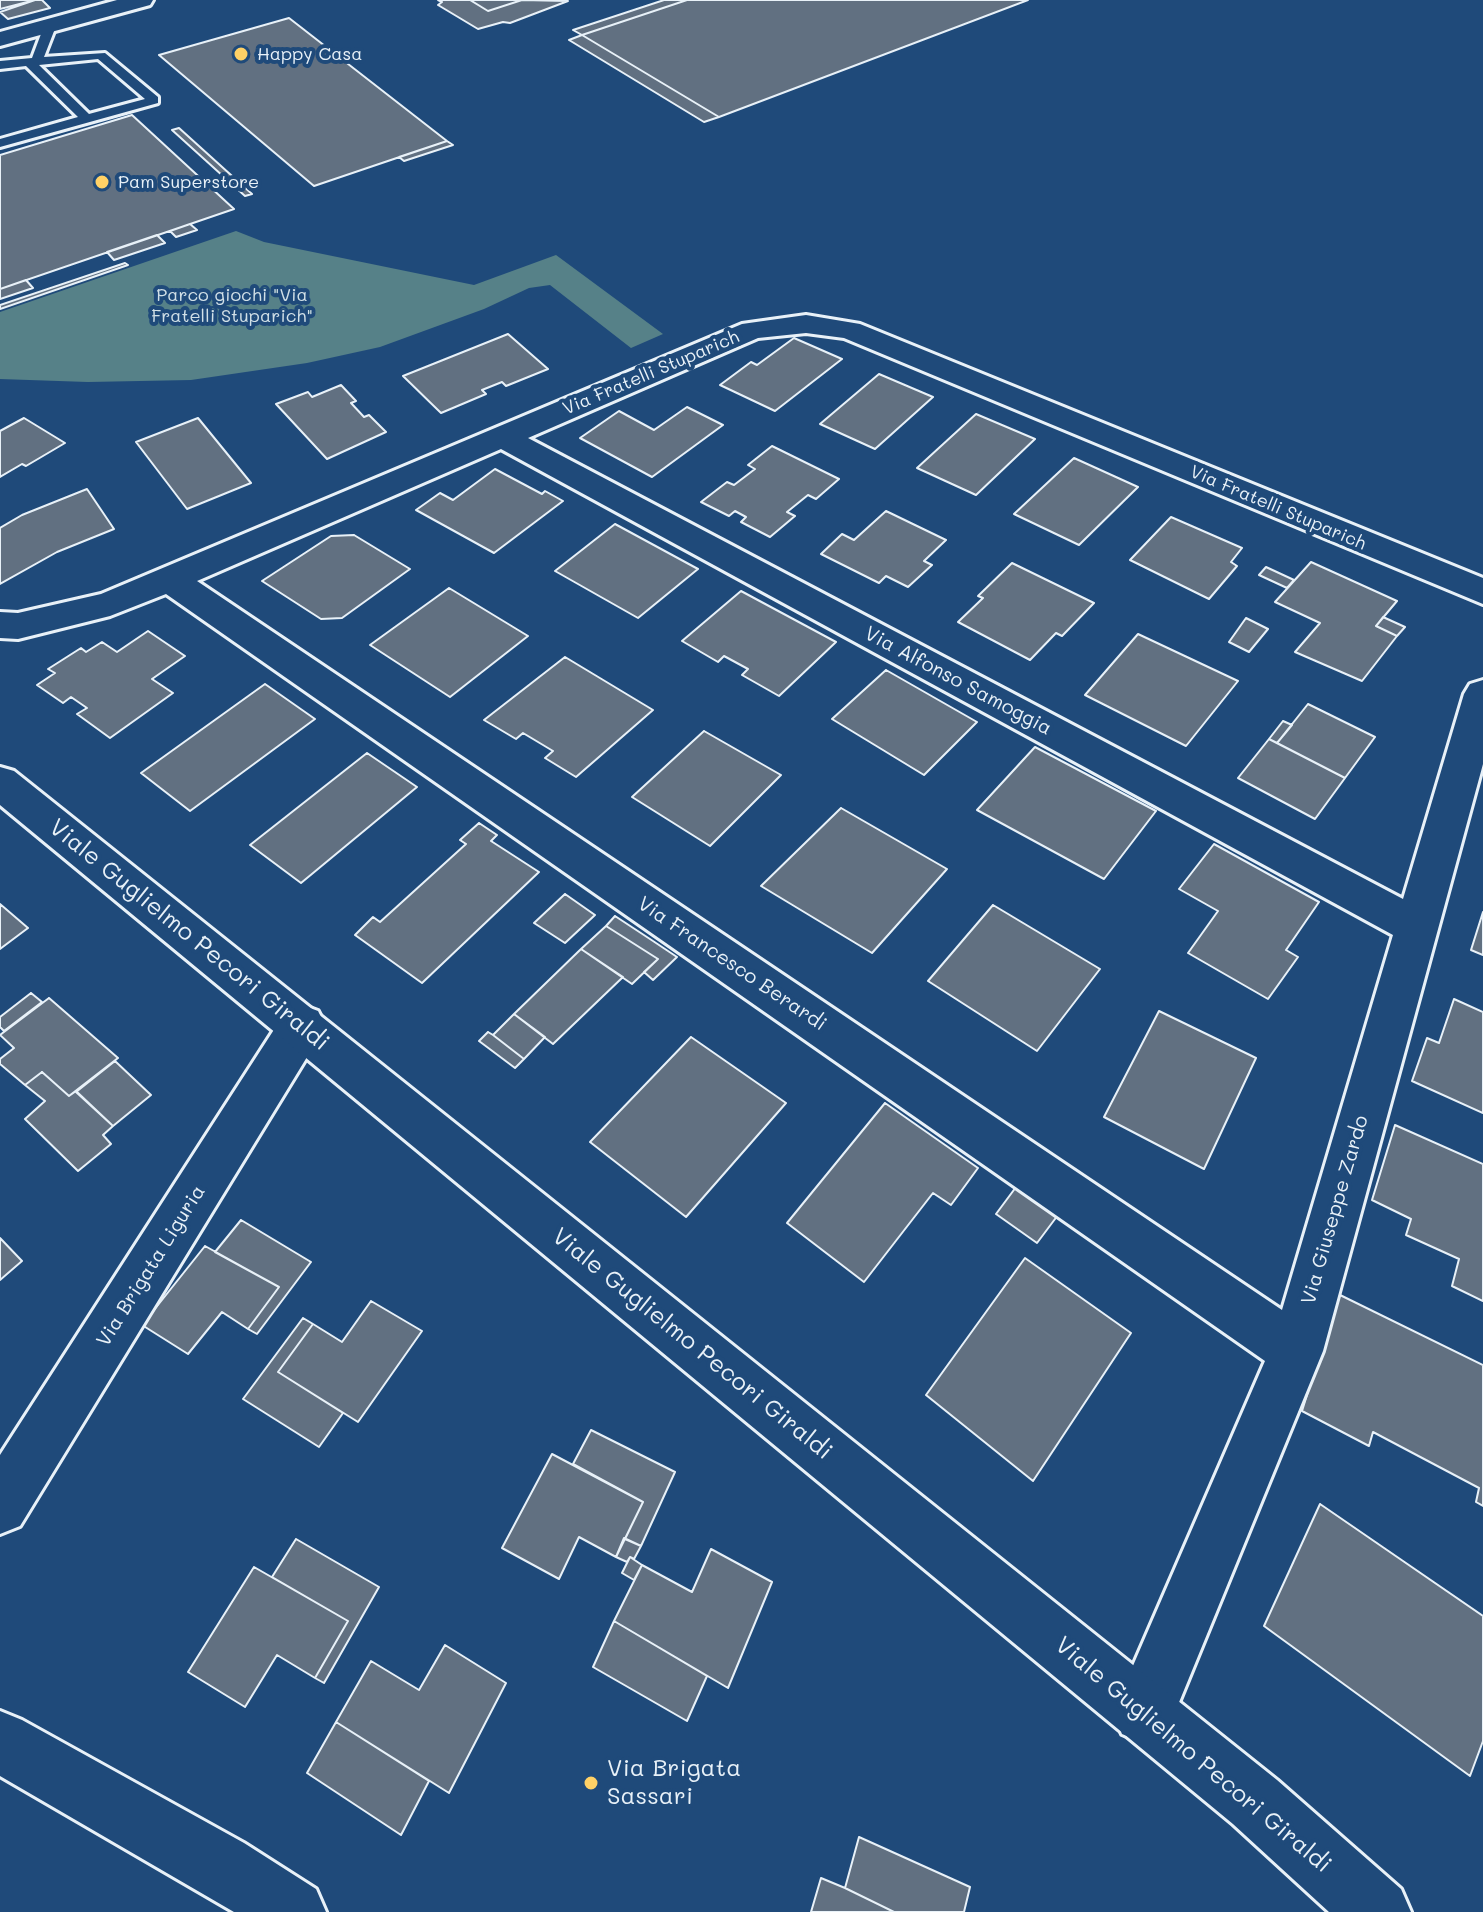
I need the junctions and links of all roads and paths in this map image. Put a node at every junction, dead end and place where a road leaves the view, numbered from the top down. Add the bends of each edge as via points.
1 (142, 0) edge
2 (50, 26) junction
3 (0, 39) edge
4 (33, 62) junction
5 (0, 65) edge
6 (87, 119) junction
7 (0, 143) edge
8 (502, 437) junction
9 (168, 578) junction
10 (1483, 592) edge
11 (110, 604) junction
12 (0, 625) edge
13 (0, 660) edge
14 (1483, 694) edge
15 (0, 782) edge
16 (1415, 926) junction
17 (302, 1025) junction
18 (1296, 1351) junction
19 (0, 1506) edge
20 (1144, 1712) junction
21 (0, 1742) edge
22 (293, 1912) edge
23 (1378, 1912) edge

1 - 2 street
2 - 3 street
2 - 4 lane
4 - 5 lane
4 - 6 lane
4 - 6 lane via 101,55 154,100
6 - 7 lane via 12,134
8 - 9 street, Via Fratelli Stuparich
8 - 10 street, Via Fratelli Stuparich via 752,330 806,324 850,330
8 - 16 street, Via Alfonso Samoggia
9 - 11 street, Via Fratelli Stuparich
9 - 18 street, Via Francesco Berardi
11 - 12 street, Via Fratelli Stuparich via 18,626
11 - 13 street
14 - 16 street, Via Giuseppe Zardo
15 - 17 street, Viale Guglielmo Pecori Giraldi
16 - 18 street, Via Giuseppe Zardo
17 - 19 street, Via Brigata Liguria
17 - 20 street, Viale Guglielmo Pecori Giraldi
18 - 20 street, Via Giuseppe Zardo
20 - 23 street, Viale Guglielmo Pecori Giraldi
21 - 22 street

